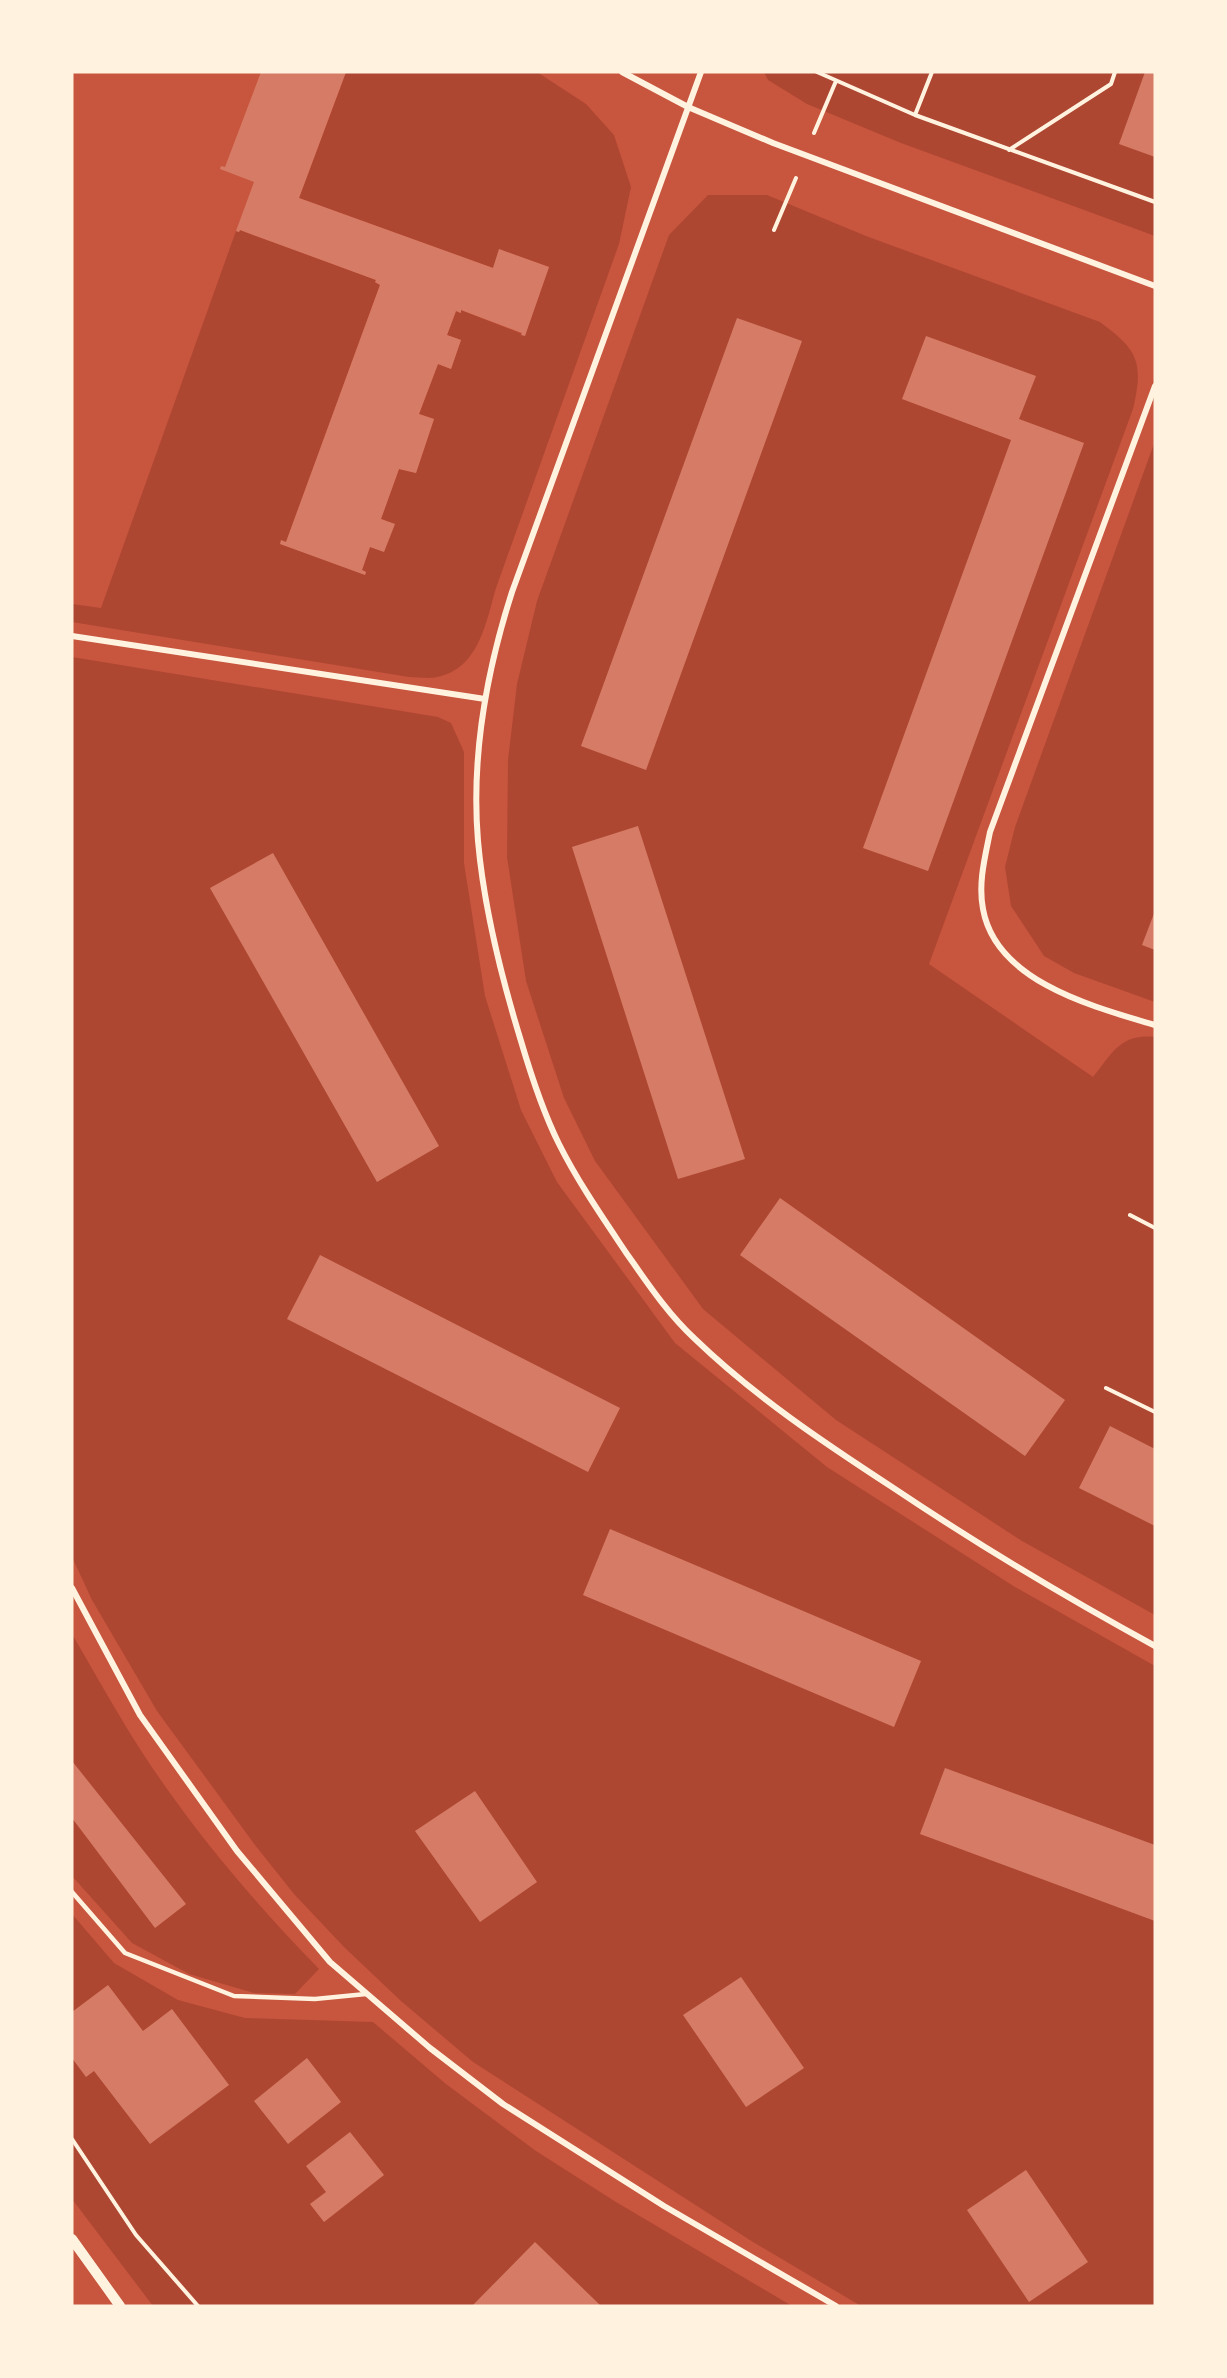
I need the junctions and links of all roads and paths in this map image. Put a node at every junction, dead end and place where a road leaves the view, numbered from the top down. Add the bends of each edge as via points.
1 (622, 72) edge
2 (701, 72) edge
3 (818, 72) edge
4 (932, 72) edge
5 (1115, 72) edge
6 (688, 106) junction
7 (915, 115) junction
8 (1008, 150) junction
9 (1155, 202) edge
10 (1155, 286) edge
11 (1155, 386) edge
12 (72, 636) edge
13 (485, 699) junction
14 (1155, 1025) edge
15 (1130, 1215) dead end
16 (1155, 1228) edge
17 (1106, 1388) dead end
18 (1155, 1412) edge
19 (72, 1588) edge
20 (1155, 1646) edge
21 (72, 1892) edge
22 (366, 1994) junction
23 (72, 2139) edge
24 (72, 2239) edge
25 (120, 2306) edge
26 (198, 2306) edge
27 (836, 2306) edge

1 - 6 street
2 - 6 street
3 - 7 path
4 - 7 path
5 - 8 path via 1111,84
6 - 10 street via 773,143
6 - 13 street via 512,592
7 - 8 path
8 - 9 path
11 - 14 street via 990,832 981,890 992,936 1004,954 1023,969 1054,989
12 - 13 street
13 - 20 street via 478,768 478,839 487,911 504,986 531,1074 558,1142 598,1212 663,1305 694,1338 774,1406 856,1464 1035,1579
15 - 16 path
17 - 18 path
19 - 22 street via 140,1715 191,1788 272,1895 330,1962
21 - 22 lane via 125,1953 234,1996 315,1999
22 - 27 street via 503,2104 664,2206
23 - 26 path via 136,2235
24 - 25 street

